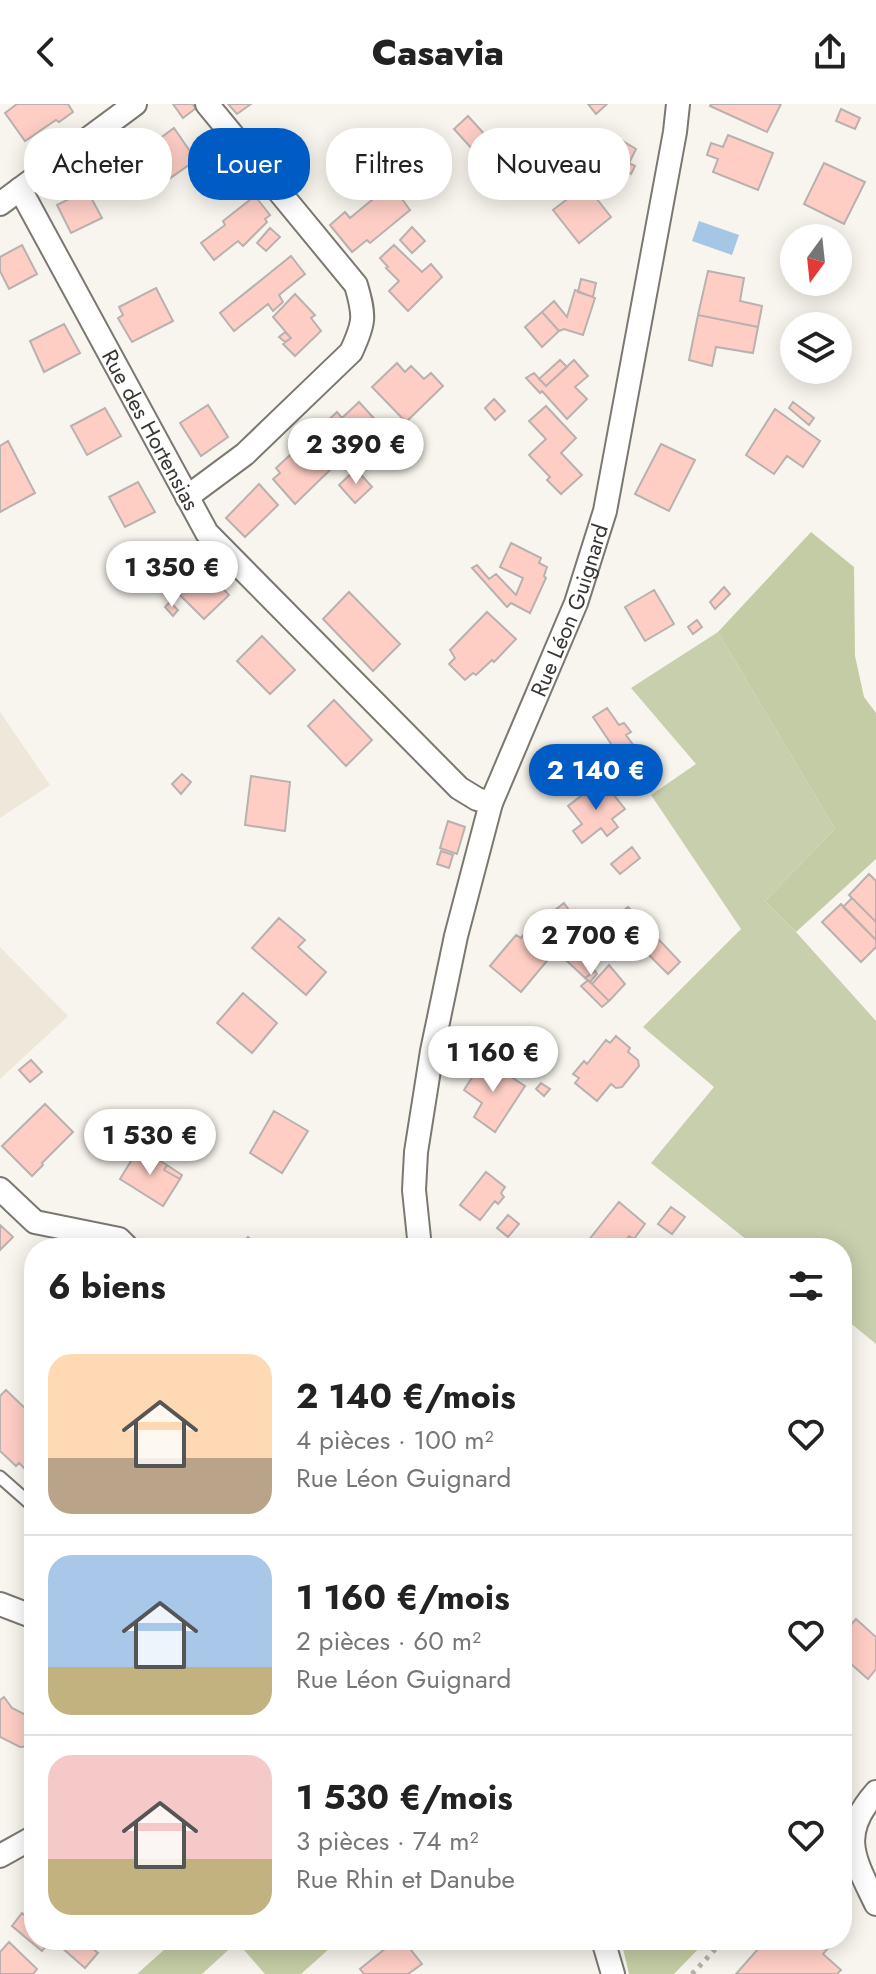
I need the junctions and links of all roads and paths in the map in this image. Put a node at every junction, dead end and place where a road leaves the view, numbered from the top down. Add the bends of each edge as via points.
1 (135, 104) edge
2 (207, 104) edge
3 (678, 104) edge
4 (20, 189) junction
5 (0, 204) edge
6 (187, 497) junction
7 (491, 803) junction
8 (0, 1189) edge
9 (114, 1238) edge
10 (419, 1238) edge
11 (0, 1477) edge
12 (24, 1498) edge
13 (0, 1604) edge
14 (24, 1608) edge
15 (876, 1792) edge
16 (24, 1843) edge
17 (0, 1856) edge
18 (876, 1904) edge
19 (606, 1950) edge
20 (715, 1950) edge
21 (613, 1974) edge
22 (692, 1974) edge

1 - 4 street
2 - 6 street via 356,285 363,312 351,352 245,454
3 - 7 street, Rue Léon Guignard via 601,524 576,603
4 - 5 street
4 - 6 street, Rue des Hortensias
6 - 7 street, Rue des Hortensias via 207,533 382,711 459,788
7 - 10 street, Rue Léon Guignard via 456,936 421,1113 414,1190
8 - 9 street via 35,1222
11 - 12 lane
13 - 14 street
15 - 18 street via 857,1817 853,1844
16 - 17 street
19 - 21 street
20 - 22 path

